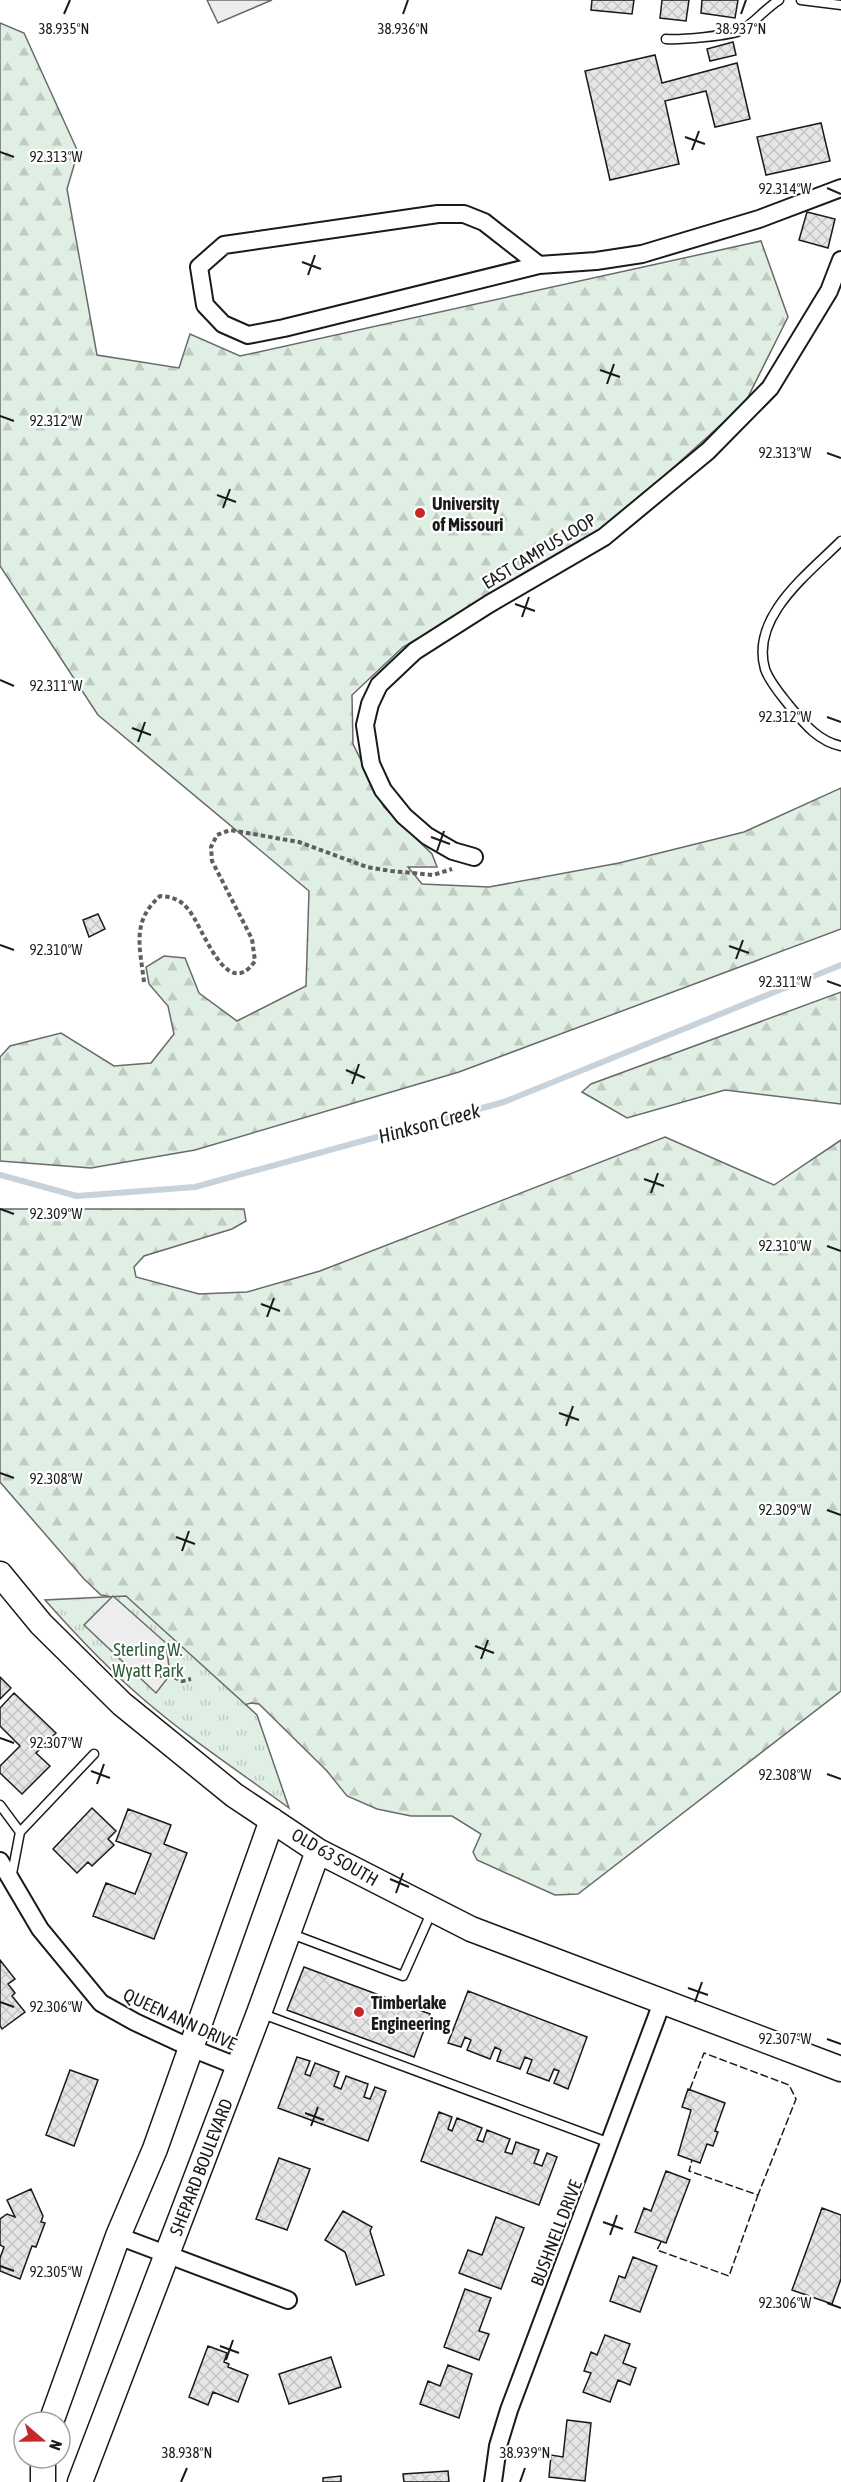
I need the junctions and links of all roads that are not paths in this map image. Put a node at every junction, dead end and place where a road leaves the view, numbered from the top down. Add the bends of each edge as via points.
1 (780, 0) edge
2 (801, 0) edge
3 (841, 5) edge
4 (666, 39) dead end
5 (841, 188) edge
6 (841, 260) edge
7 (539, 265) junction
8 (841, 541) edge
9 (841, 746) edge
10 (469, 855) road end
11 (0, 1574) edge
12 (94, 1754) dead end
13 (0, 1805) edge
14 (272, 1820) junction
15 (20, 1832) junction
16 (318, 1851) junction
17 (0, 1861) edge
18 (11, 1879) junction
19 (432, 1910) junction
20 (289, 1933) junction
21 (663, 2000) junction
22 (260, 2013) junction
23 (191, 2048) junction
24 (239, 2067) junction
25 (841, 2069) edge
26 (610, 2144) junction
27 (118, 2236) junction
28 (167, 2255) junction
29 (288, 2300) dead end
30 (55, 2410) edge
31 (80, 2482) edge
32 (493, 2482) edge

1 - 4 lane via 741,30
2 - 3 lane
5 - 7 street via 759,219 642,254
6 - 10 street, EAST CAMPUS LOOP via 829,291 770,388 708,451 604,537 415,651 379,685 365,725 371,764 383,790 427,836
7 - 7 street via 484,222 464,214 438,214 224,245 199,267 205,305 223,324 248,335
8 - 9 lane via 786,596 763,634 765,670 779,693 812,733
11 - 14 street, OLD 63 SOUTH via 41,1624 122,1704 234,1795
12 - 15 lane
13 - 15 lane
14 - 16 street, OLD 63 SOUTH
14 - 23 street
15 - 18 lane
16 - 19 street, OLD 63 SOUTH
16 - 20 street, SHEPARD BOULEVARD
17 - 18 street, QUEEN ANN DRIVE
18 - 23 street, QUEEN ANN DRIVE via 40,1929 101,2003
19 - 20 lane via 404,1976
19 - 21 street, OLD 63 SOUTH via 471,1929
20 - 22 street, SHEPARD BOULEVARD
21 - 25 street, OLD 63 SOUTH
21 - 26 street, BUSHNELL DRIVE
22 - 24 street, SHEPARD BOULEVARD
22 - 26 lane
23 - 24 street, QUEEN ANN DRIVE
23 - 27 street
24 - 28 street, SHEPARD BOULEVARD
26 - 32 street, BUSHNELL DRIVE via 509,2410
27 - 28 street
27 - 30 street
28 - 29 street
28 - 31 street, SHEPARD BOULEVARD

